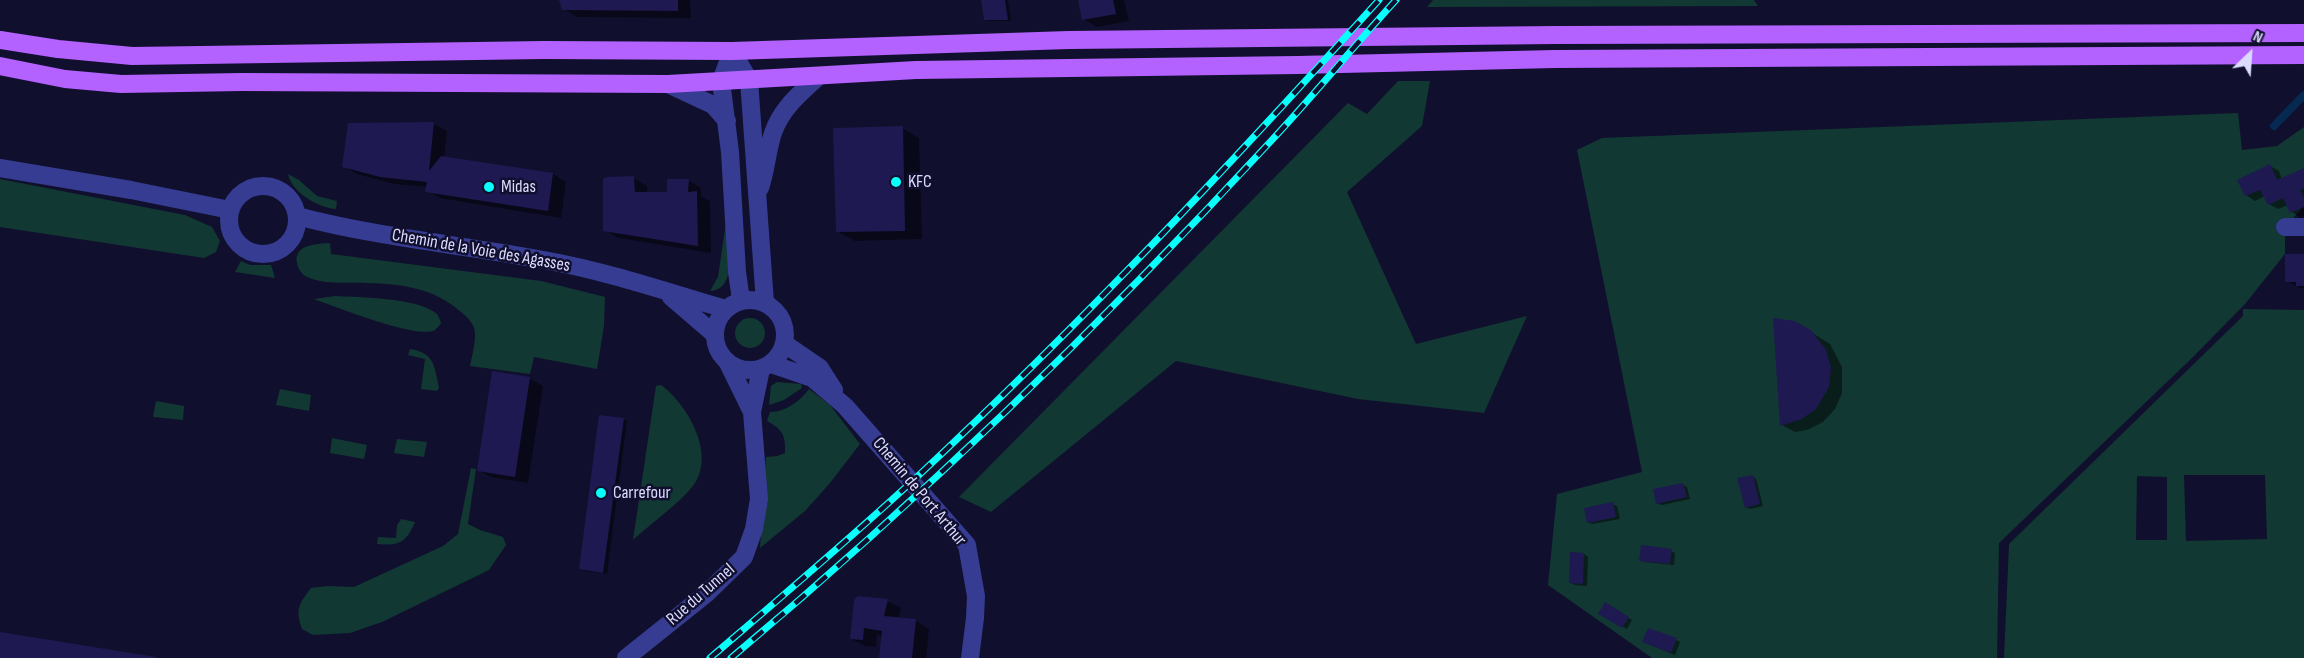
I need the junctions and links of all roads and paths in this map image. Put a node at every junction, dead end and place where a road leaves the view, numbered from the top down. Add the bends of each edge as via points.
1 (2304, 33) edge
2 (0, 40) edge
3 (732, 51) junction
4 (2304, 55) edge
5 (0, 66) edge
6 (819, 76) junction
7 (748, 80) junction
8 (722, 81) junction
9 (668, 84) junction
10 (727, 122) junction
11 (0, 168) edge
12 (756, 202) junction
13 (230, 210) junction
14 (297, 216) junction
15 (2285, 227) dead end
16 (2304, 227) edge
17 (665, 292) junction
18 (765, 303) junction
19 (734, 304) junction
20 (714, 334) junction
21 (785, 344) junction
22 (727, 361) junction
23 (766, 367) junction
24 (845, 406) junction
25 (752, 412) junction
26 (626, 658) edge
27 (970, 658) edge

1 - 3 main road via 1080,40
2 - 3 main road via 132,56
3 - 7 street
3 - 8 street
4 - 6 main road via 1555,59 916,70
5 - 9 main road via 64,79 121,84
6 - 7 main road
6 - 12 street via 787,106 772,134
7 - 8 main road
7 - 12 street
8 - 9 main road
8 - 10 street
9 - 10 street via 712,105
10 - 19 street via 737,272
11 - 13 street
12 - 18 street
13 - 14 street via 244,191 266,186 287,195
13 - 14 street via 234,238 240,246 259,254 287,244
14 - 17 street, Chemin de la Voie des Agasses via 338,227 549,261
15 - 16 street
17 - 19 street, Chemin de la Voie des Agasses
17 - 20 street, Chemin de la Voie des Agasses
18 - 19 street via 753,299
18 - 21 street via 782,320
19 - 20 street via 716,324
20 - 22 street via 720,355
21 - 23 street via 780,355
21 - 24 street, Chemin de Port Arthur via 820,368
22 - 23 street via 738,369
22 - 25 street, Rue du Tunnel
23 - 24 street, Chemin de Port Arthur via 812,378
23 - 25 street, Rue du Tunnel
24 - 27 street, Chemin de Port Arthur via 967,545 976,596
25 - 26 street, Rue du Tunnel via 759,499 744,557 706,594

